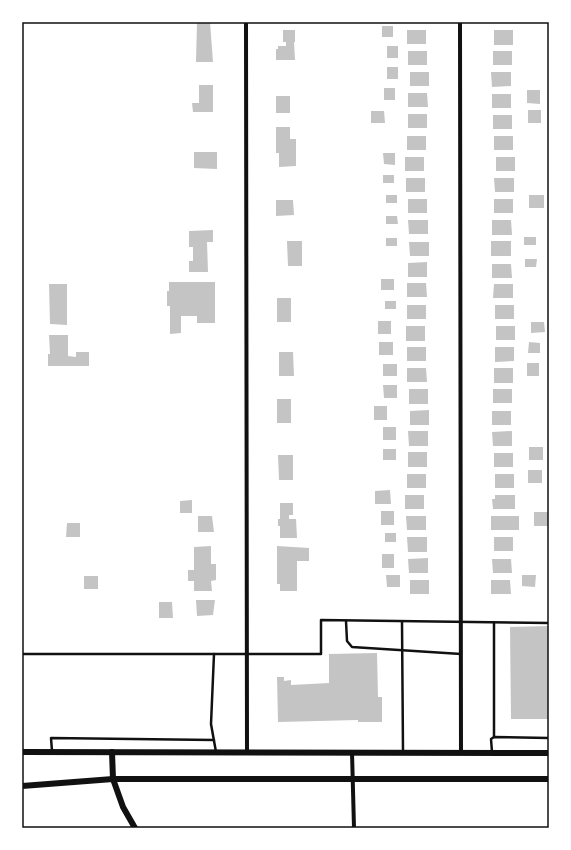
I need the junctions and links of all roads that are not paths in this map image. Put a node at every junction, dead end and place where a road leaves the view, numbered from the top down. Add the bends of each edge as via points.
1 (246, 22) edge
2 (460, 22) edge
3 (346, 621) junction
4 (402, 622) junction
5 (461, 623) junction
6 (494, 623) junction
7 (549, 624) edge
8 (402, 651) junction
9 (22, 654) edge
10 (214, 654) junction
11 (461, 654) junction
12 (247, 655) junction
13 (494, 738) junction
14 (549, 738) edge
15 (214, 740) junction
16 (22, 752) edge
17 (52, 752) junction
18 (112, 752) junction
19 (217, 752) junction
20 (247, 752) junction
21 (352, 752) junction
22 (403, 752) junction
23 (461, 753) junction
24 (492, 753) junction
25 (549, 753) edge
26 (352, 778) junction
27 (113, 779) junction
28 (549, 779) edge
29 (22, 786) edge
30 (135, 828) edge
31 (354, 828) edge

1 - 12 street
2 - 5 street
3 - 4 lane
3 - 8 lane via 347,641 352,647
3 - 12 lane via 321,620 321,654
4 - 5 lane
4 - 8 lane
5 - 6 lane
5 - 11 street
6 - 7 lane
6 - 13 lane
8 - 11 lane
8 - 22 lane
9 - 10 lane
10 - 12 lane
10 - 15 lane via 211,724
11 - 23 street
12 - 20 street
13 - 14 lane
13 - 24 lane via 491,740
15 - 17 lane via 52,738
15 - 19 lane
16 - 17 street
17 - 18 street
18 - 19 street
18 - 27 street
19 - 20 street
20 - 21 street
21 - 22 street
21 - 26 street
22 - 23 street
23 - 24 street
24 - 25 street
26 - 27 street
26 - 28 street
26 - 31 street
27 - 29 street
27 - 30 street via 123,807

